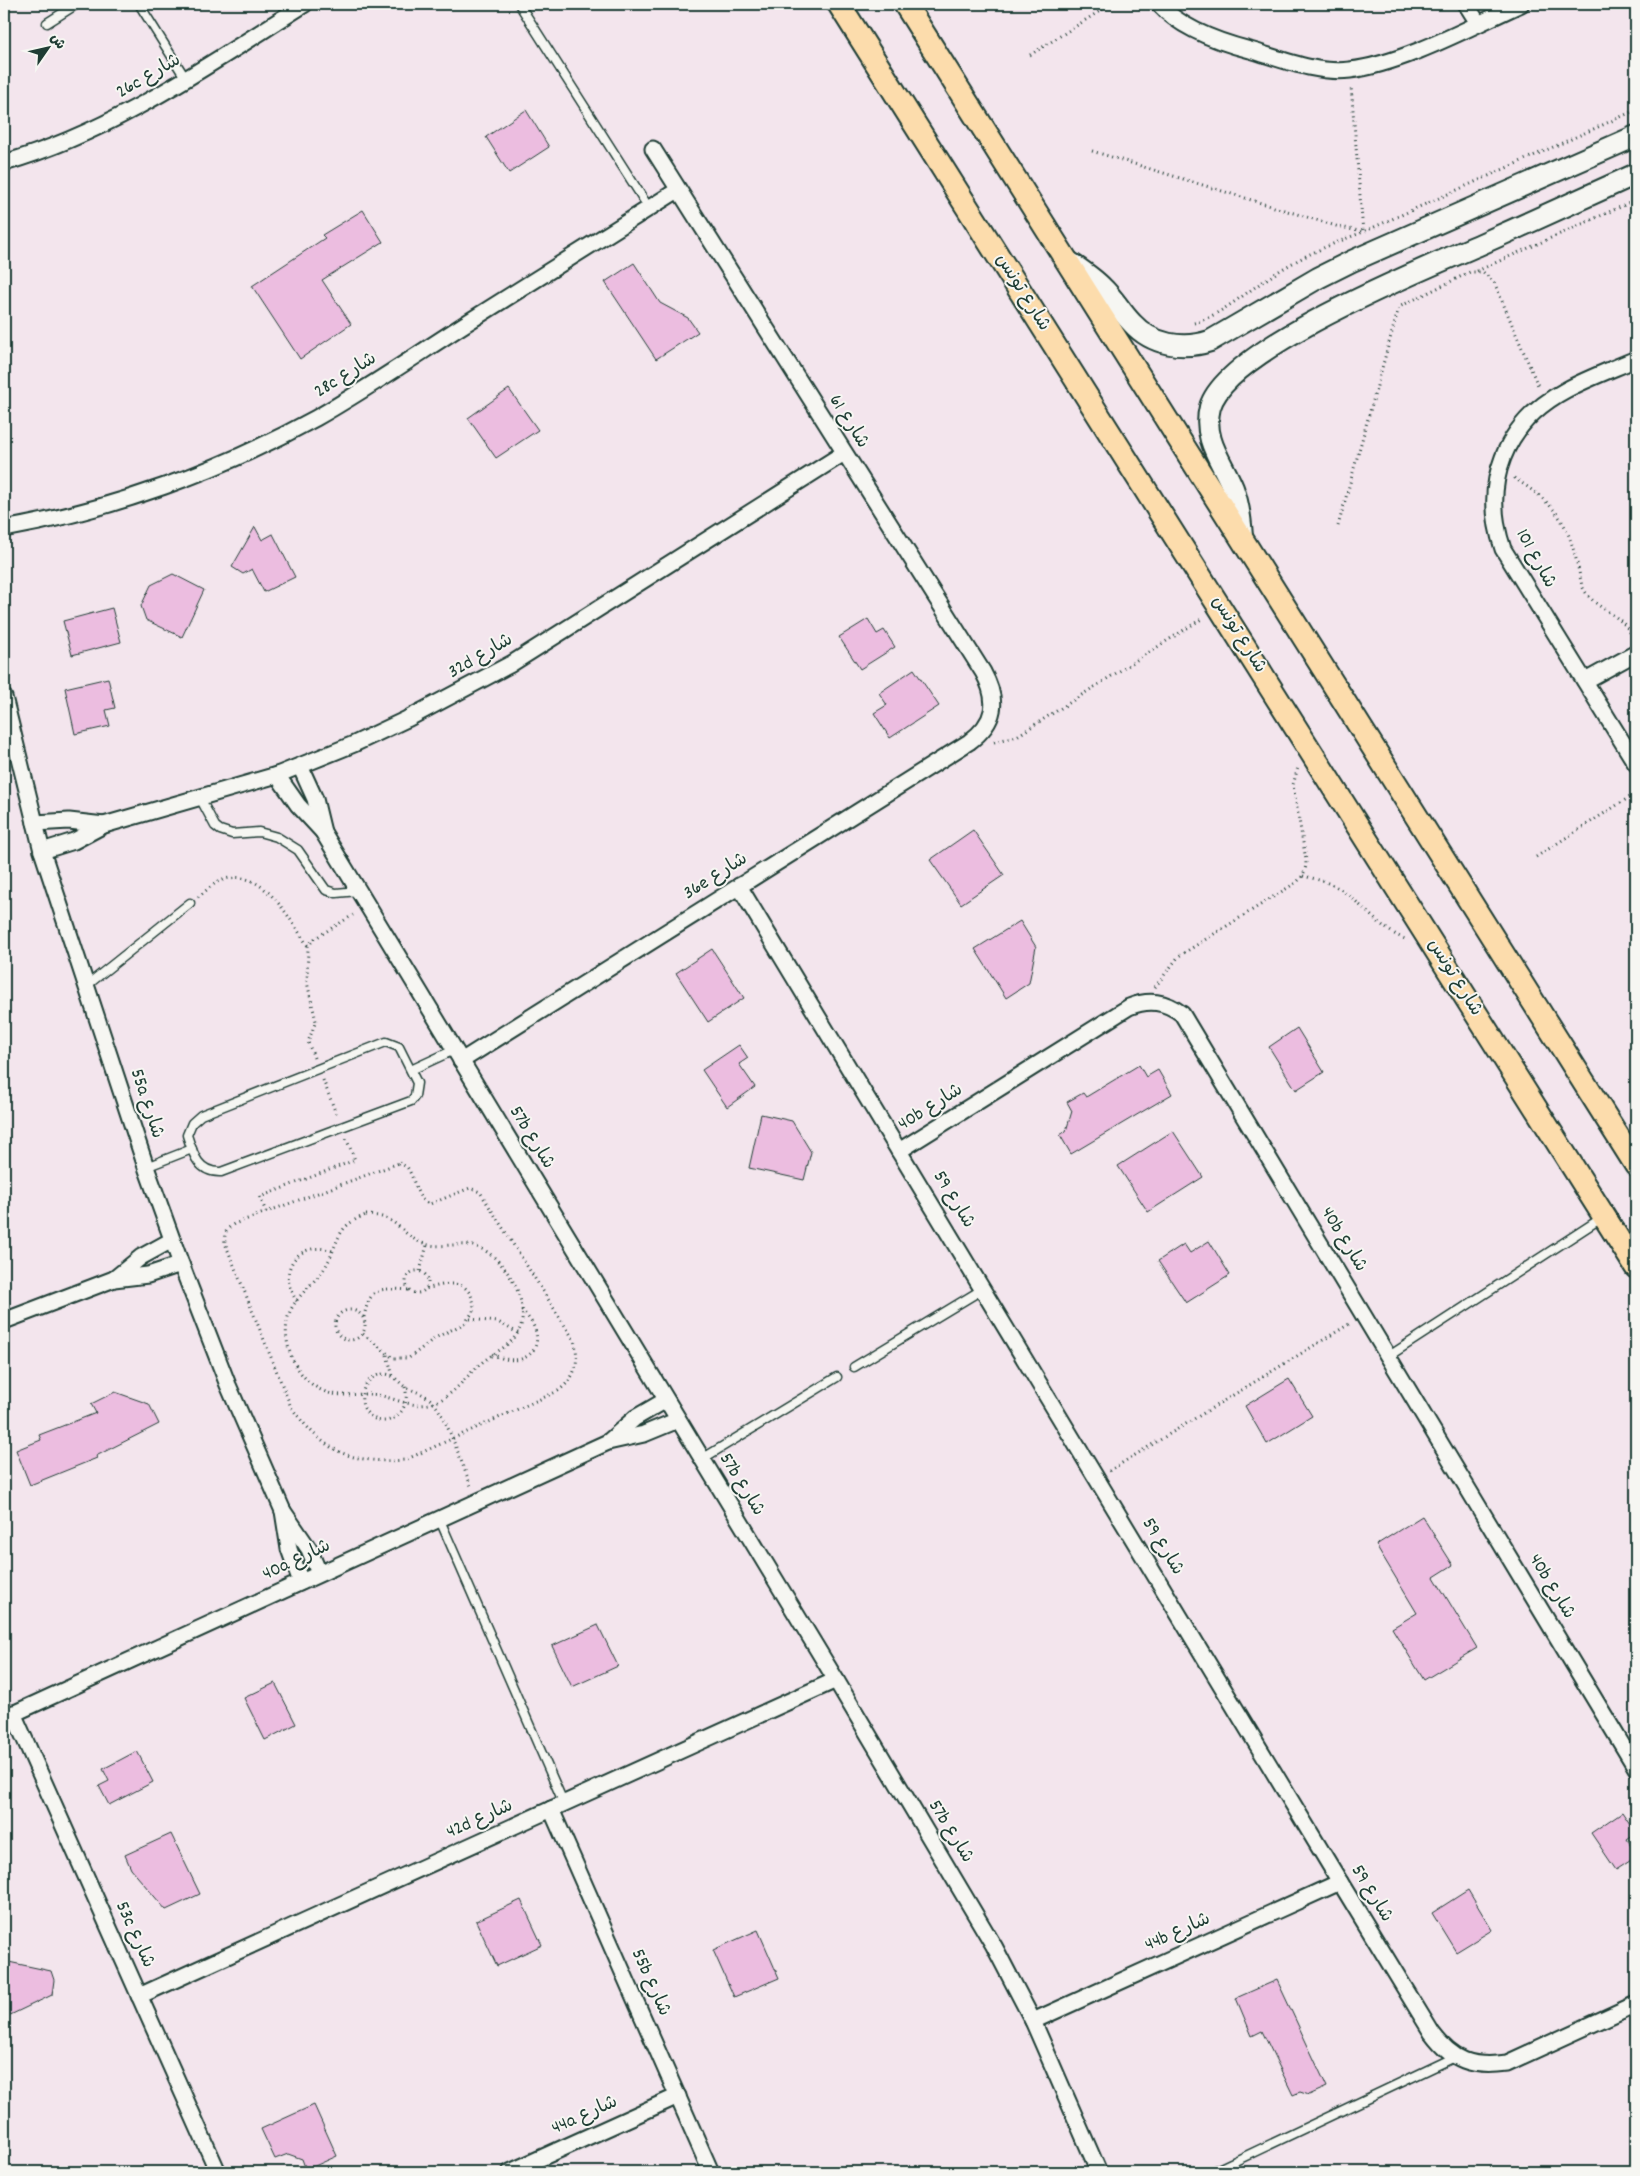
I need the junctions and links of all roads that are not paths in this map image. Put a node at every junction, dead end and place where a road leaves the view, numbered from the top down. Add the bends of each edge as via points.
1 (77, 4) edge
2 (139, 4) edge
3 (305, 4) edge
4 (519, 4) edge
5 (839, 4) edge
6 (906, 4) edge
7 (1159, 4) edge
8 (1466, 4) edge
9 (1520, 4) edge
10 (47, 23) dead end
11 (1478, 23) junction
12 (186, 79) junction
13 (1636, 136) edge
14 (653, 149) dead end
15 (4, 163) edge
16 (1636, 174) edge
17 (678, 190) junction
18 (649, 208) junction
19 (1068, 261) junction
20 (1636, 359) edge
21 (844, 453) junction
22 (4, 529) edge
23 (1242, 536) junction
24 (1636, 653) edge
25 (1585, 681) junction
26 (4, 697) edge
27 (990, 722) joint
28 (1636, 764) edge
29 (300, 766) junction
30 (277, 775) junction
31 (200, 798) junction
32 (35, 823) junction
33 (104, 825) junction
34 (323, 832) junction
35 (42, 851) junction
36 (739, 886) junction
37 (358, 891) junction
38 (190, 903) road end
39 (86, 986) junction
40 (457, 1055) junction
41 (411, 1070) junction
42 (192, 1149) junction
43 (900, 1151) junction
44 (1636, 1165) edge
45 (146, 1167) junction
46 (1604, 1216) junction
47 (172, 1240) junction
48 (181, 1264) junction
49 (1636, 1267) edge
50 (114, 1279) junction
51 (983, 1289) junction
52 (4, 1321) edge
53 (1390, 1356) junction
54 (854, 1367) dead end
55 (837, 1377) dead end
56 (666, 1400) junction
57 (678, 1420) junction
58 (608, 1442) junction
59 (702, 1459) junction
60 (283, 1511) junction
61 (439, 1518) junction
62 (319, 1574) junction
63 (301, 1582) junction
64 (836, 1680) junction
65 (8, 1715) edge
66 (1636, 1768) edge
67 (558, 1807) junction
68 (1340, 1882) junction
69 (139, 1996) junction
70 (1636, 2004) edge
71 (1033, 2021) junction
72 (1455, 2057) junction
73 (678, 2096) junction
74 (218, 2172) edge
75 (510, 2172) edge
76 (711, 2172) edge
77 (1099, 2172) edge
78 (1212, 2172) edge

1 - 10 lane
2 - 12 lane
3 - 12 street, 26c شارع
4 - 18 lane
5 - 46 main road, شارع تونس
6 - 19 main road
7 - 11 street via 1177,19 1218,40 1307,66 1350,70 1404,55
8 - 11 street
9 - 11 street
12 - 15 street, 26c شارع via 106,124 67,142
13 - 19 street via 1352,261 1198,345 1170,344 1141,331 1102,287
14 - 17 street, شارع 61
16 - 23 street via 1379,288 1293,334 1239,371 1213,398 1208,420 1211,443 1238,505
17 - 18 street, 28c شارع
17 - 21 street, شارع 61
18 - 22 street, 28c شارع via 286,434 212,467 126,498
19 - 23 main road
20 - 25 street, شارع 101 via 1566,390 1546,404 1513,437 1499,468 1494,501 1496,526 1503,549
21 - 27 street, شارع 61 via 988,681 993,701
21 - 29 street, 32d شارع via 511,664 408,719
23 - 44 main road
24 - 25 street
25 - 28 street, شارع 101
26 - 32 street, 55a شارع
27 - 36 street, 36e شارع via 970,742
29 - 30 street, 32d شارع
29 - 34 street, 57b شارع via 315,799
30 - 31 street, 32d شارع
30 - 34 street, 57b شارع
31 - 33 street, 32d شارع
31 - 37 lane via 211,821 220,830 232,834 259,832 277,837 298,850 326,890 336,893
32 - 33 street, 32d شارع via 69,821
32 - 35 street, 55a شارع
33 - 35 street, 32d شارع via 74,841
34 - 37 street, 57b شارع
35 - 39 street, 55a شارع
36 - 40 street, 36e شارع
36 - 43 street, شارع 59
37 - 40 street, 57b شارع
38 - 39 lane
39 - 45 street, 55a شارع
40 - 41 lane
40 - 56 street, 57b شارع
41 - 42 lane via 417,1089 415,1096 405,1104 221,1172 207,1171
41 - 42 lane via 399,1047 379,1043 201,1115 192,1123 187,1135
42 - 45 lane
43 - 51 street, شارع 59
43 - 53 street, 40b شارع via 1129,1007 1147,1002 1166,1004 1188,1021
45 - 47 street, 55a شارع
46 - 49 main road, شارع تونس
46 - 53 lane
47 - 48 street, 55a شارع
47 - 50 street via 141,1257
48 - 50 street via 148,1275
48 - 60 street, 55a شارع via 228,1385
50 - 52 street
51 - 54 lane
51 - 68 street, شارع 59
53 - 66 street, 40b شارع
55 - 59 lane
56 - 57 street, 57b شارع
56 - 58 street, 40a شارع via 635,1418
57 - 58 street, 40a شارع via 644,1434
57 - 59 street, 57b شارع
58 - 61 street, 40a شارع
59 - 64 street, 57b شارع
60 - 62 street, 55a شارع via 309,1549
60 - 63 street, 55a شارع via 289,1549
61 - 62 street, 40a شارع
61 - 67 lane
62 - 63 street, 40a شارع
63 - 65 street, 40a شارع
64 - 67 street, 42d شارع
64 - 71 street, 57b شارع via 994,1946
65 - 69 street, 53c شارع
67 - 69 street, 42d شارع
67 - 73 street, 55b شارع
68 - 71 street, 44b شارع
68 - 72 street, شارع 59 via 1432,2033
69 - 74 street, 53c شارع
70 - 72 street, شارع 59 via 1507,2062 1489,2065
71 - 77 street, 57b شارع
72 - 78 lane
73 - 75 street, 44a شارع
73 - 76 street, 55b شارع

